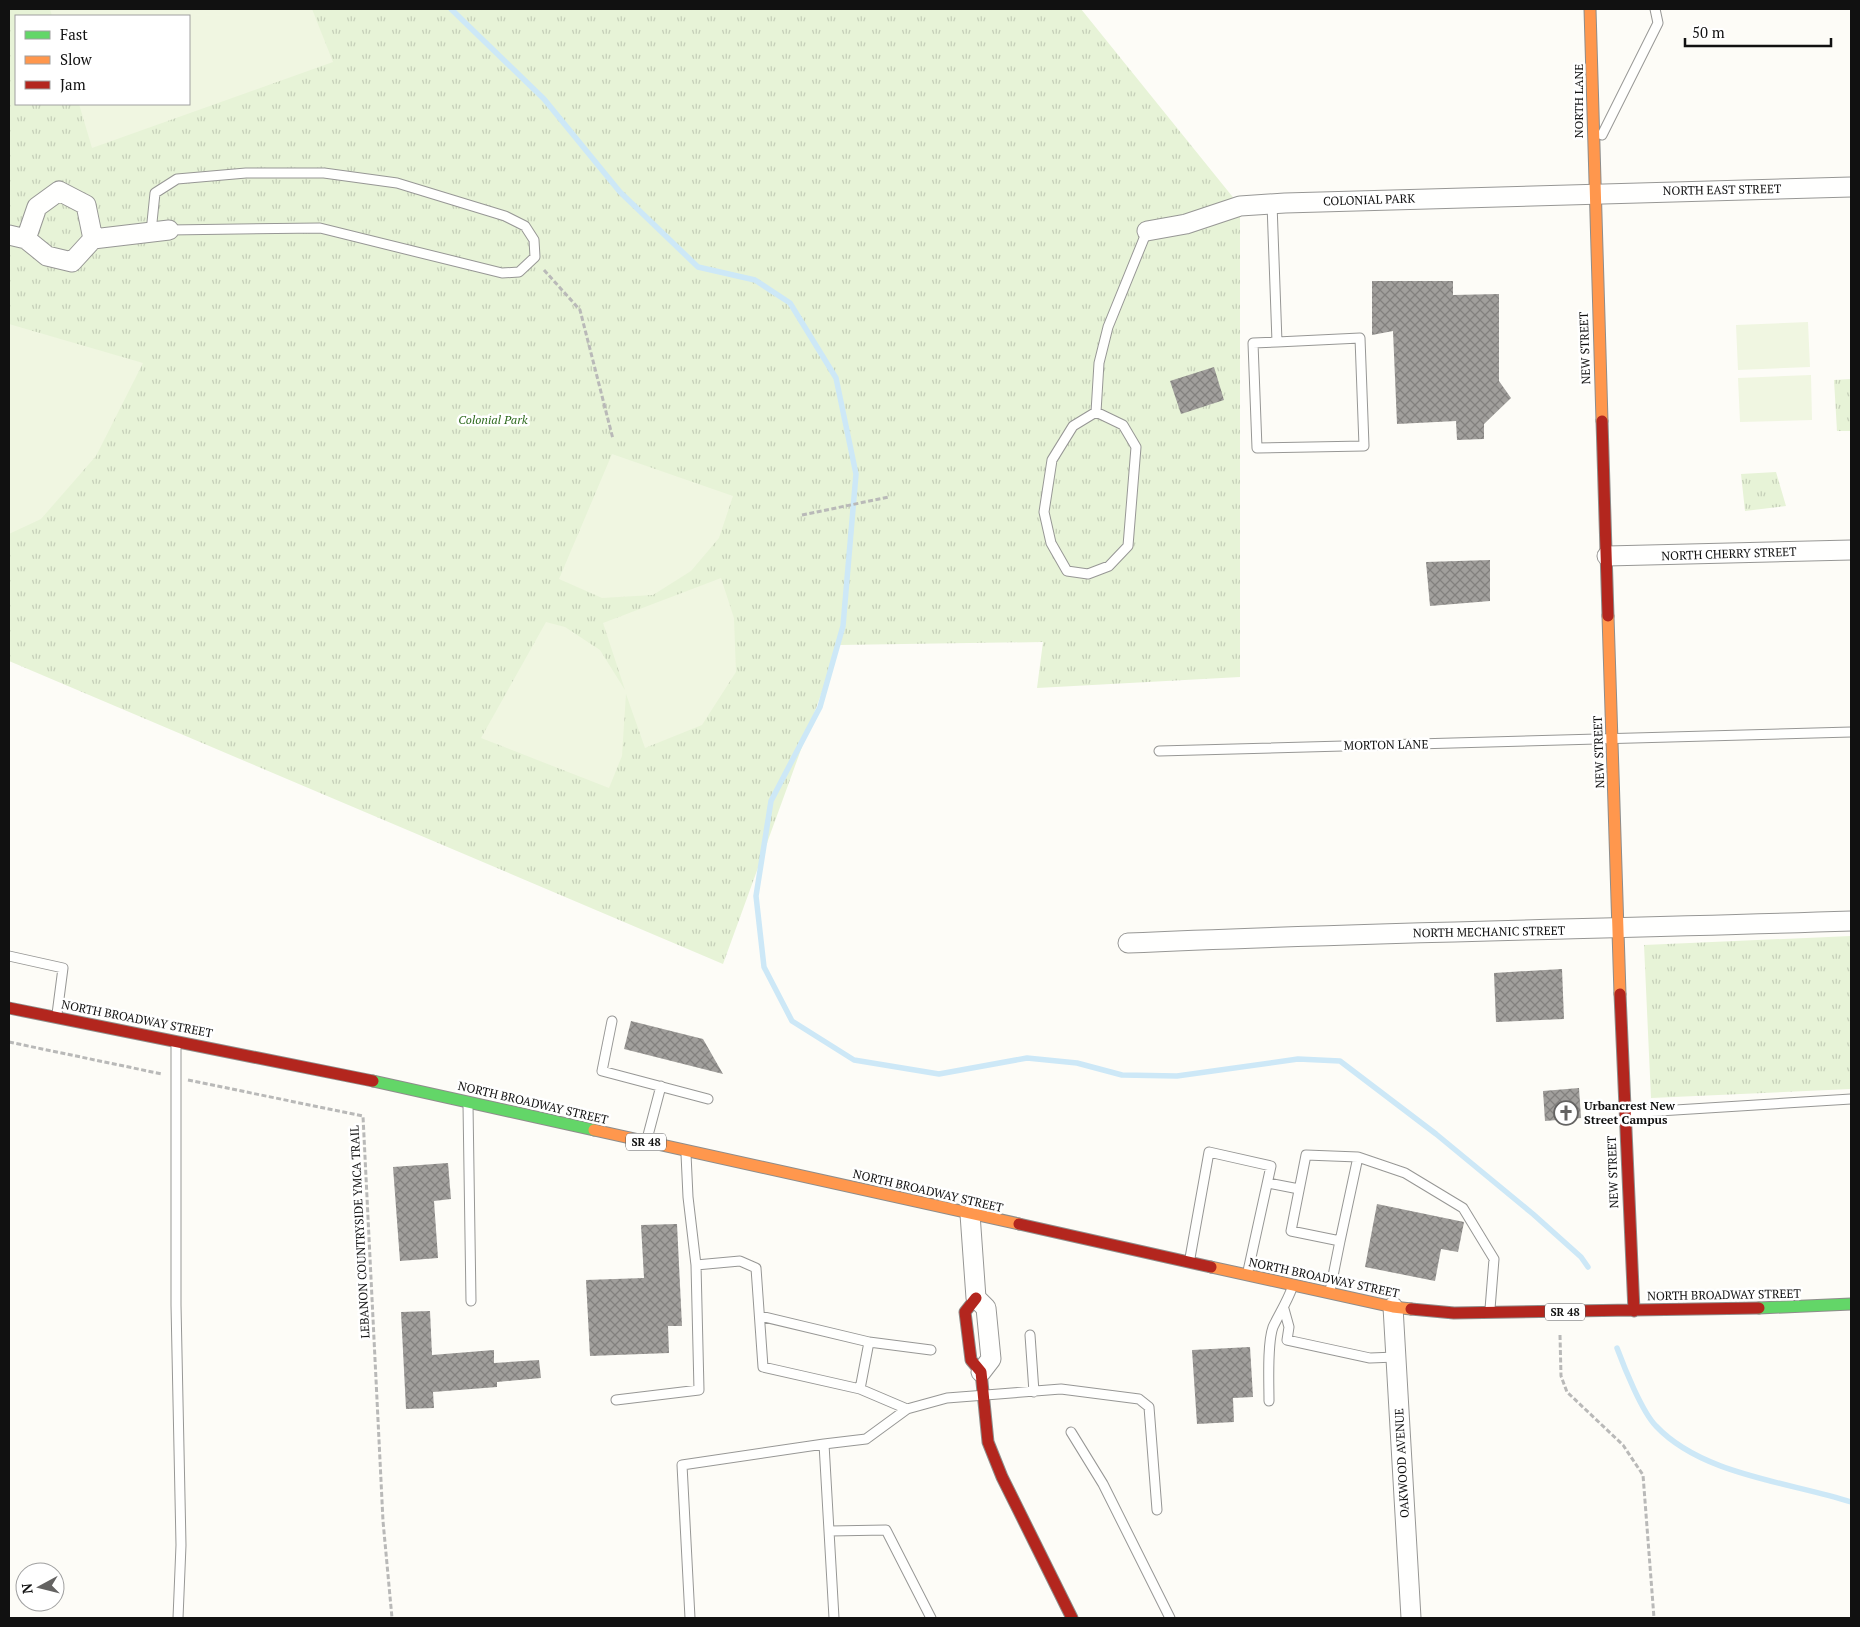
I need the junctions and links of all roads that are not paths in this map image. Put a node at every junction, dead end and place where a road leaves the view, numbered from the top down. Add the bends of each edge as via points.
1 (1590, 9) edge
2 (1655, 9) edge
3 (1593, 153) junction
4 (1851, 187) edge
5 (1593, 192) junction
6 (1272, 204) junction
7 (160, 231) junction
8 (1147, 231) joint
9 (17, 237) edge
10 (93, 239) junction
11 (1277, 342) junction
12 (1096, 412) junction
13 (1851, 550) edge
14 (1607, 556) junction
15 (1851, 732) edge
16 (1612, 740) junction
17 (1159, 751) dead end
18 (1851, 920) edge
19 (1618, 929) junction
20 (1128, 943) dead end
21 (9, 956) edge
22 (9, 1008) edge
23 (57, 1017) junction
24 (612, 1021) dead end
25 (176, 1041) junction
26 (661, 1086) junction
27 (708, 1099) dead end
28 (1851, 1099) edge
29 (468, 1102) junction
30 (1624, 1113) junction
31 (646, 1142) junction
32 (686, 1151) junction
33 (1358, 1157) junction
34 (1268, 1183) junction
35 (1299, 1189) junction
36 (970, 1214) junction
37 (1340, 1241) junction
38 (1189, 1263) junction
39 (696, 1265) junction
40 (1247, 1276) junction
41 (1292, 1286) junction
42 (1329, 1294) junction
43 (471, 1301) dead end
44 (1851, 1304) edge
45 (1393, 1307) junction
46 (1284, 1309) junction
47 (1634, 1311) junction
48 (1490, 1313) junction
49 (760, 1316) junction
50 (1030, 1335) dead end
51 (869, 1342) junction
52 (931, 1350) dead end
53 (1396, 1357) junction
54 (981, 1372) joint
55 (860, 1389) junction
56 (1034, 1392) junction
57 (983, 1395) junction
58 (616, 1400) dead end
59 (1269, 1401) dead end
60 (907, 1409) junction
61 (1071, 1432) dead end
62 (824, 1444) junction
63 (1157, 1510) dead end
64 (830, 1531) junction
65 (178, 1618) edge
66 (690, 1618) edge
67 (834, 1618) edge
68 (931, 1618) edge
69 (1072, 1618) edge
70 (1170, 1618) edge
71 (1411, 1618) edge

1 - 3 main road, NORTH LANE
2 - 3 lane via 1658,23
3 - 5 main road, NORTH LANE
4 - 5 street, NORTH EAST STREET
5 - 6 street, COLONIAL PARK
5 - 14 main road, NEW STREET
6 - 8 street, COLONIAL PARK via 1240,206 1186,224
6 - 11 lane
7 - 7 lane via 320,228 502,273 519,272 535,258 534,240 524,226 505,216 397,183 324,173 246,173 177,179 155,193
7 - 10 street
8 - 12 lane via 1108,327 1099,363
9 - 10 street via 47,256 72,262
9 - 10 street via 37,207 59,192 86,205
11 - 11 lane via 1360,338 1364,446 1257,448 1253,343
12 - 12 lane via 1073,426 1052,460 1044,512 1050,543 1067,571 1088,574 1109,566 1128,546 1136,447 1122,425
13 - 14 street, NORTH CHERRY STREET
14 - 16 main road, NEW STREET
15 - 16 lane, MORTON LANE
16 - 17 lane, MORTON LANE
16 - 19 main road, NEW STREET
18 - 19 street, NORTH MECHANIC STREET
19 - 20 street, NORTH MECHANIC STREET via 1328,934
19 - 30 main road, NEW STREET
21 - 23 lane via 63,968
22 - 23 main road, NORTH BROADWAY STREET / SR 48
23 - 25 main road, NORTH BROADWAY STREET / SR 48
24 - 26 lane via 602,1071
25 - 29 main road, NORTH BROADWAY STREET / SR 48
25 - 65 lane via 176,1305 181,1545
26 - 27 lane
26 - 31 lane
28 - 30 lane
29 - 31 main road, NORTH BROADWAY STREET / SR 48
29 - 43 lane
30 - 47 main road, NEW STREET
31 - 32 main road, NORTH BROADWAY STREET / SR 48
32 - 36 main road, NORTH BROADWAY STREET / SR 48
32 - 39 lane
33 - 35 lane via 1306,1155
33 - 37 lane
33 - 48 lane via 1404,1173 1463,1208 1494,1259
34 - 35 lane
34 - 38 lane via 1272,1166 1208,1152
34 - 40 lane
35 - 37 lane via 1291,1231
36 - 38 main road, NORTH BROADWAY STREET / SR 48
36 - 54 street via 976,1298 986,1308 991,1359
37 - 42 lane
38 - 40 main road, NORTH BROADWAY STREET / SR 48
39 - 49 lane via 740,1261 756,1268
39 - 58 lane via 699,1390
40 - 41 main road, NORTH BROADWAY STREET / SR 48
41 - 42 main road, NORTH BROADWAY STREET / SR 48
41 - 46 lane
42 - 45 main road, NORTH BROADWAY STREET / SR 48
44 - 47 main road, NORTH BROADWAY STREET / SR 48
45 - 48 main road, NORTH BROADWAY STREET / SR 48
45 - 53 street, OAKWOOD AVENUE
46 - 53 lane via 1289,1327 1287,1340 1370,1358
46 - 59 lane via 1273,1328
47 - 48 main road, NORTH BROADWAY STREET / SR 48
49 - 51 lane
49 - 55 lane via 763,1367
50 - 56 lane
51 - 52 lane
51 - 55 lane
53 - 71 street, OAKWOOD AVENUE
54 - 57 main road
55 - 60 lane
56 - 57 lane
56 - 63 lane via 1062,1389 1139,1399 1149,1408
57 - 60 lane via 947,1398
57 - 69 main road via 988,1442
60 - 62 lane via 866,1439
61 - 70 lane via 1103,1484
62 - 64 lane
62 - 66 lane via 682,1465
64 - 67 lane
64 - 68 lane via 886,1530

